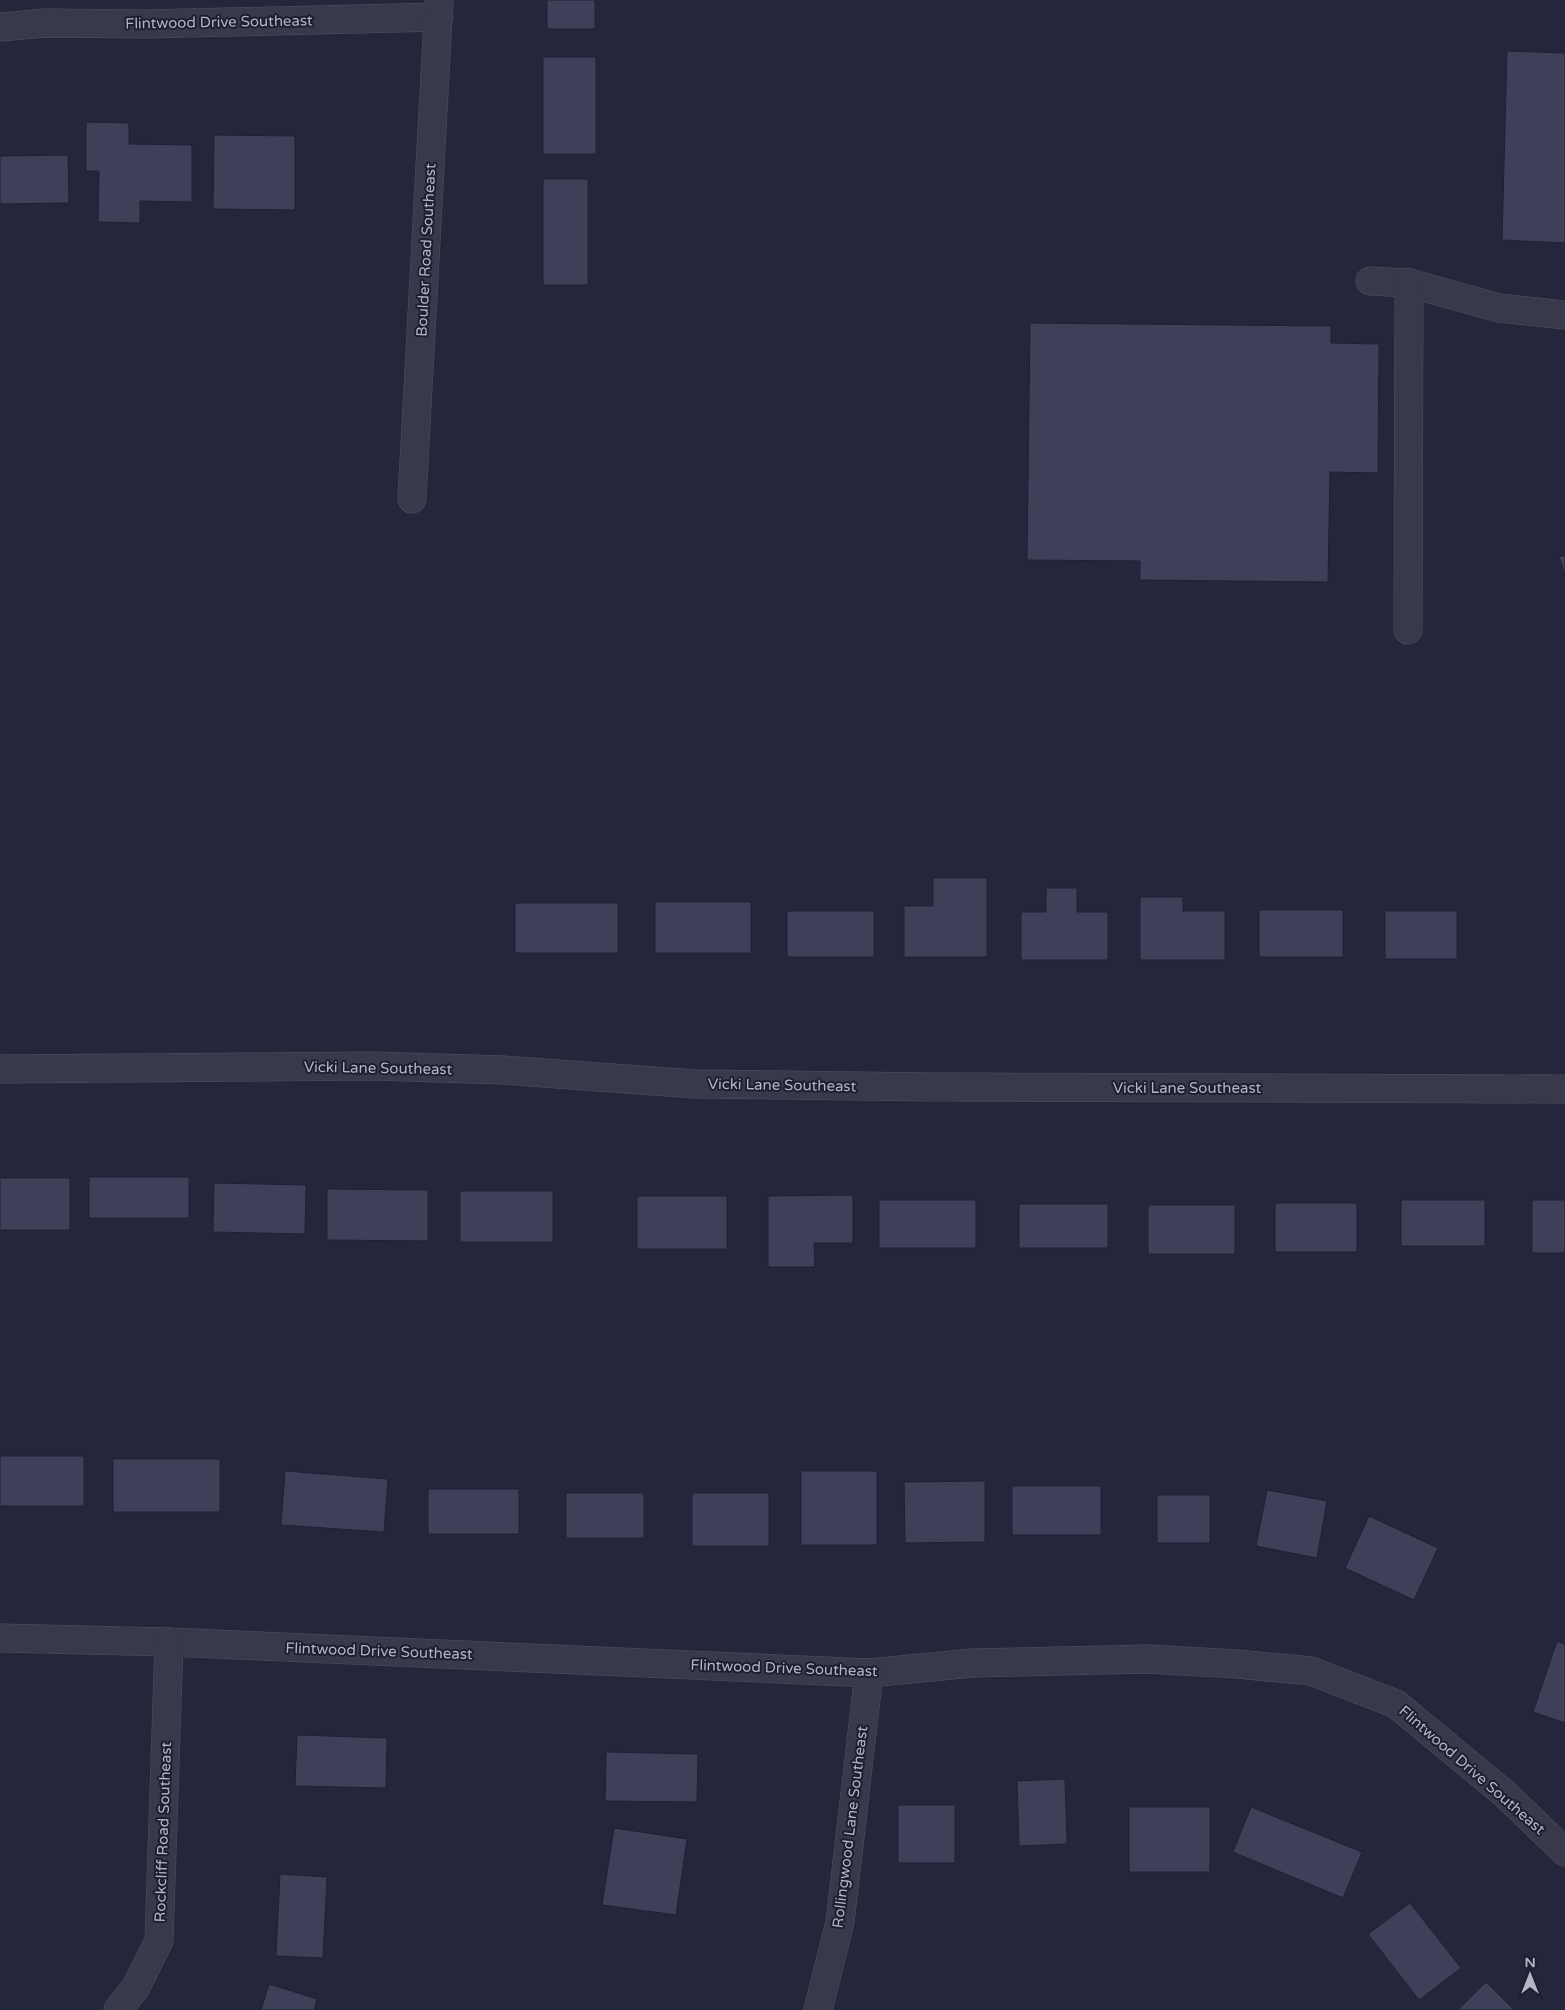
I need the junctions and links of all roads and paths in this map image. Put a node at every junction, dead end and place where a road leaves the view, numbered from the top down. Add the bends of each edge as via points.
1 (439, 8) edge
2 (0, 27) edge
3 (1370, 281) dead end
4 (1409, 283) junction
5 (1565, 315) edge
6 (412, 499) dead end
7 (1408, 630) dead end
8 (0, 1068) edge
9 (1565, 1089) edge
10 (0, 1638) edge
11 (169, 1642) junction
12 (869, 1672) junction
13 (1565, 1852) edge
14 (118, 2010) edge
15 (818, 2010) edge

1 - 2 street, Flintwood Drive Southeast via 155,24 46,23
1 - 6 street, Boulder Road Southeast
3 - 4 street
4 - 5 street via 1499,308
4 - 7 street
8 - 9 street, Vicki Lane Southeast via 373,1066 503,1070 715,1084
10 - 11 street, Flintwood Drive Southeast
11 - 12 street, Flintwood Drive Southeast
11 - 14 street, Rockcliff Road Southeast via 160,1941 136,1987
12 - 13 street, Flintwood Drive Southeast via 973,1663 1148,1659 1311,1671 1396,1704 1506,1795
12 - 15 street, Rollingwood Lane Southeast via 840,1922

